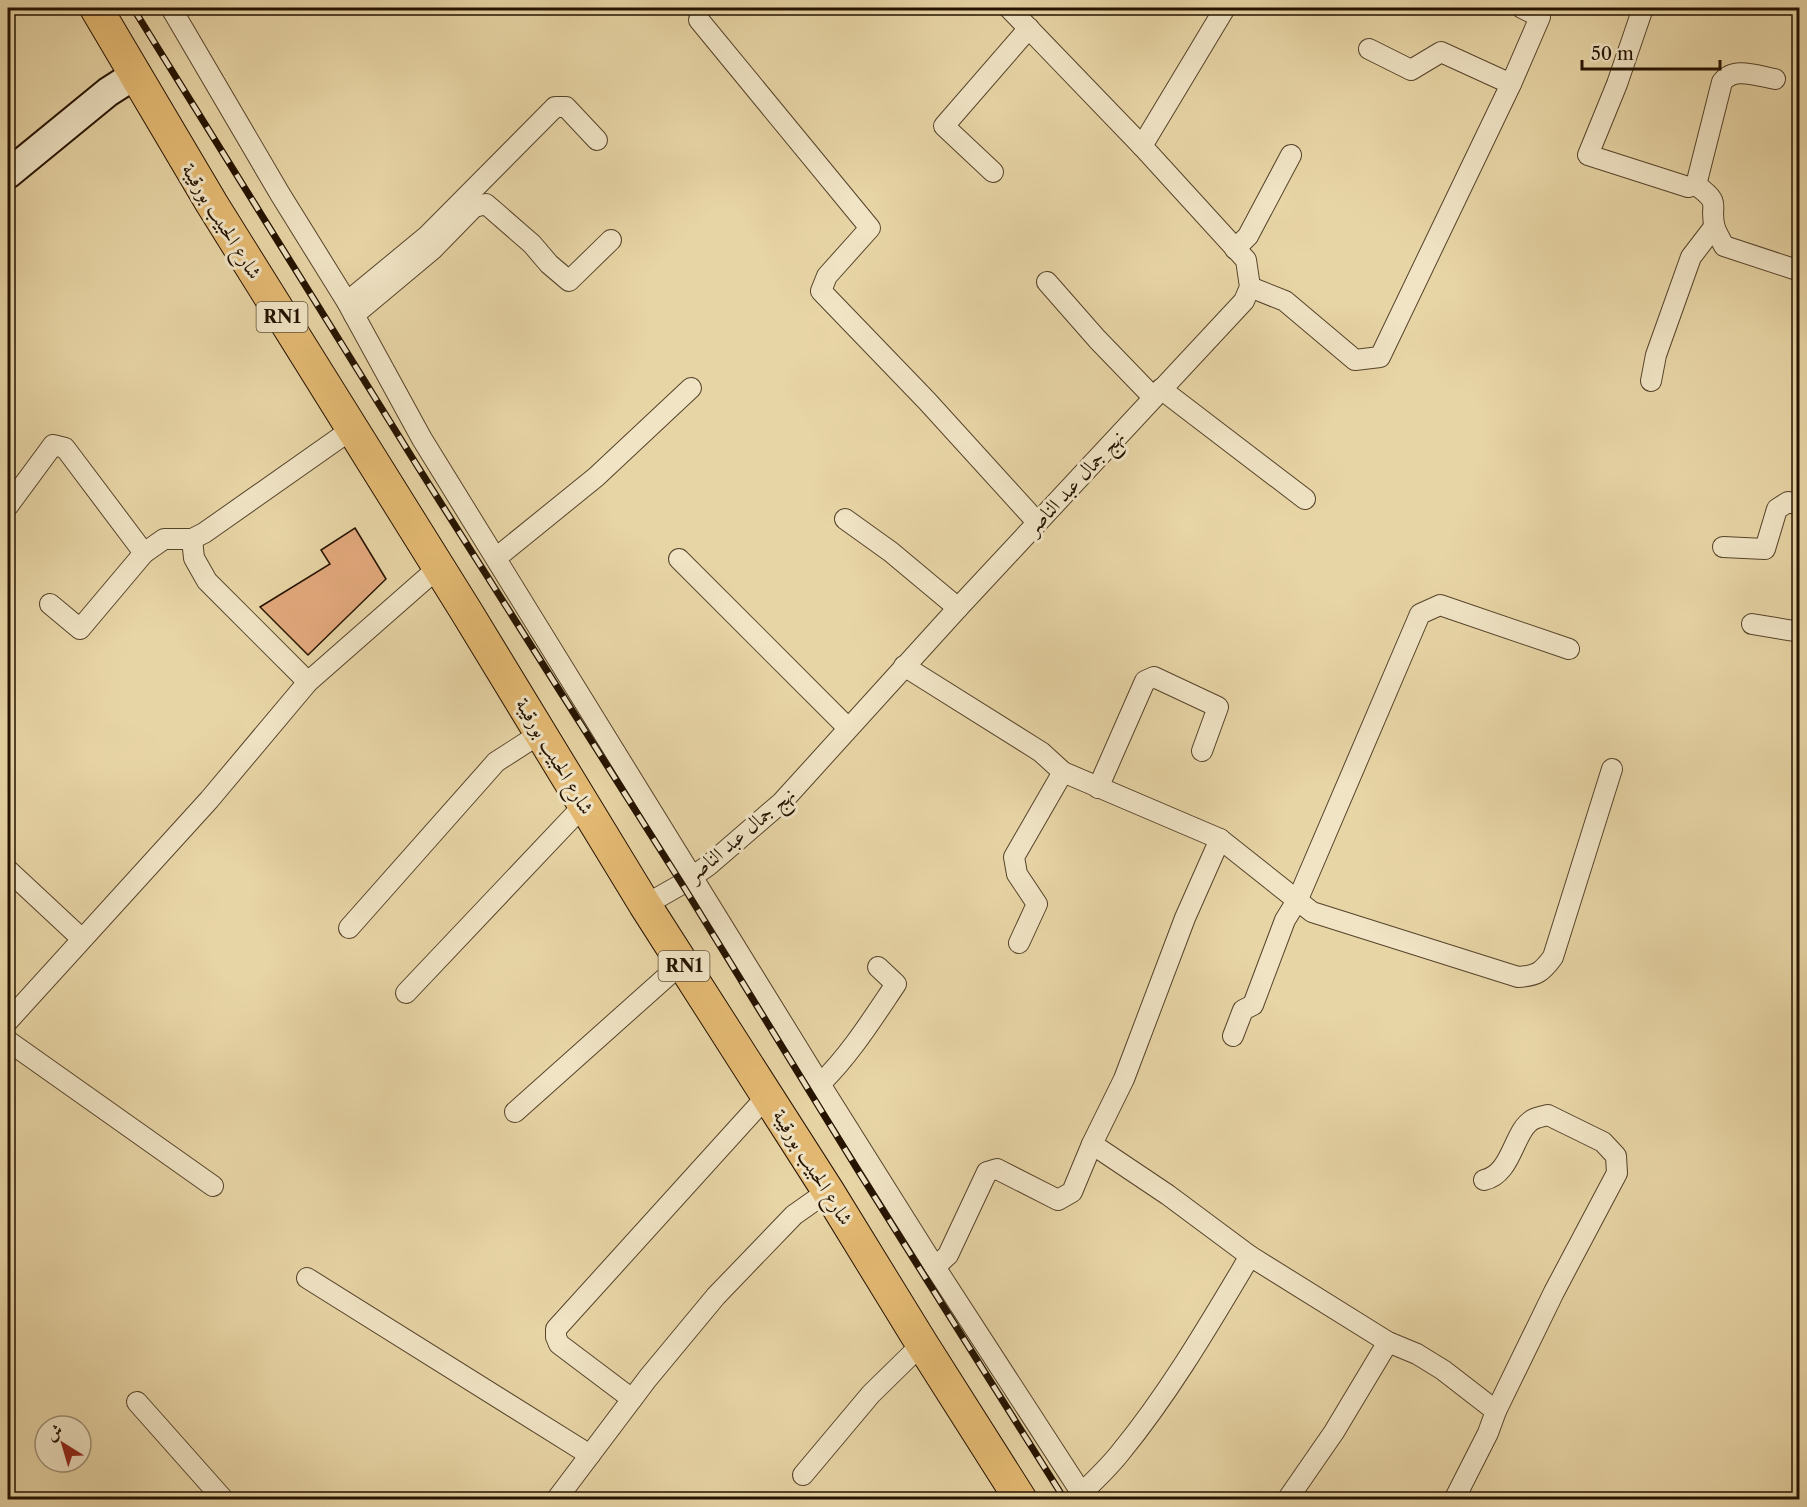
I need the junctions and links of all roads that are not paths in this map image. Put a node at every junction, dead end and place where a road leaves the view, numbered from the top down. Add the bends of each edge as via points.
1 (96, 8) edge
2 (171, 8) edge
3 (1224, 8) edge
4 (1522, 8) edge
5 (1643, 8) edge
6 (1012, 9) edge
7 (1543, 12) edge
8 (699, 20) dead end
9 (1029, 28) junction
10 (1369, 49) dead end
11 (136, 74) junction
12 (1775, 79) dead end
13 (1511, 84) junction
14 (597, 140) dead end
15 (1142, 146) junction
16 (1291, 155) dead end
17 (993, 172) dead end
18 (8, 174) edge
19 (1696, 185) junction
20 (1714, 227) junction
21 (611, 240) dead end
22 (1235, 249) junction
23 (1800, 271) edge
24 (1047, 282) dead end
25 (1250, 287) junction
26 (351, 309) junction
27 (1651, 381) dead end
28 (691, 388) dead end
29 (1157, 393) junction
30 (352, 429) junction
31 (1305, 499) dead end
32 (1800, 505) edge
33 (8, 506) edge
34 (845, 519) dead end
35 (1038, 522) junction
36 (192, 539) junction
37 (1723, 548) dead end
38 (144, 553) junction
39 (496, 558) junction
40 (679, 559) dead end
41 (439, 567) junction
42 (50, 604) dead end
43 (958, 608) junction
44 (1752, 624) dead end
45 (1800, 632) edge
46 (1569, 649) dead end
47 (904, 666) junction
48 (308, 682) junction
49 (848, 728) junction
50 (541, 733) junction
51 (1202, 751) dead end
52 (1612, 769) dead end
53 (1063, 772) junction
54 (1098, 788) junction
55 (584, 805) junction
56 (1220, 839) junction
57 (8, 870) edge
58 (693, 877) junction
59 (1298, 899) junction
60 (645, 905) junction
61 (349, 928) dead end
62 (82, 939) junction
63 (1019, 943) dead end
64 (682, 963) junction
65 (878, 967) dead end
66 (406, 993) dead end
67 (8, 1021) edge
68 (1233, 1036) dead end
69 (8, 1041) edge
70 (820, 1084) junction
71 (768, 1095) junction
72 (515, 1112) dead end
73 (1092, 1144) junction
74 (1484, 1180) dead end
75 (213, 1186) dead end
76 (828, 1191) junction
77 (1250, 1256) junction
78 (935, 1267) junction
79 (307, 1278) dead end
80 (1388, 1342) junction
81 (921, 1344) junction
82 (632, 1399) junction
83 (136, 1402) dead end
84 (1496, 1411) junction
85 (590, 1455) junction
86 (803, 1475) dead end
87 (1084, 1496) edge
88 (1016, 1497) edge
89 (224, 1500) edge
90 (556, 1500) edge
91 (1287, 1500) edge
92 (1454, 1500) edge

1 - 11 main road, شارع الحبيب بورقيبة / RN1
2 - 26 street
3 - 15 street
4 - 7 street
5 - 19 street via 1588,155 1688,187
6 - 9 street
7 - 13 street
8 - 35 street via 870,228 827,276 821,291
9 - 15 street
9 - 17 street via 944,126
10 - 13 street via 1412,70 1441,52
11 - 18 street via 108,92
11 - 30 main road, شارع الحبيب بورقيبة / RN1
12 - 19 street via 1735,72 1722,82
13 - 25 street via 1380,357 1355,360 1284,301
14 - 26 street via 566,107 555,107
15 - 22 street
16 - 22 street via 1248,236
19 - 20 street via 1714,205
20 - 23 street via 1724,246
20 - 27 street via 1691,257 1656,355
21 - 26 street via 569,281 486,204 474,207 433,249
22 - 25 street via 1246,260
24 - 29 street via 1097,339
25 - 29 street, نهج جمال عبد الناصر via 1244,301
26 - 39 street via 422,439
28 - 39 street via 596,477
29 - 31 street
29 - 35 street, نهج جمال عبد الناصر
30 - 36 street
30 - 41 main road, شارع الحبيب بورقيبة / RN1
32 - 37 street via 1788,502 1777,509 1765,549
33 - 38 street via 53,445 65,448
34 - 43 street
35 - 43 street, نهج جمال عبد الناصر
36 - 38 street via 164,539
36 - 48 street via 195,558 207,581
38 - 42 street via 80,629
39 - 58 street
40 - 49 street
41 - 48 street
41 - 50 main road, شارع الحبيب بورقيبة / RN1
43 - 47 street, نهج جمال عبد الناصر
44 - 45 street
46 - 59 street via 1440,605 1420,614
47 - 49 street, نهج جمال عبد الناصر
47 - 53 street via 1041,752
48 - 62 street via 209,800
49 - 58 street, نهج جمال عبد الناصر via 782,802
50 - 55 main road, شارع الحبيب بورقيبة / RN1
50 - 61 street via 496,762
51 - 54 street via 1218,707 1154,677 1145,681
52 - 59 street via 1553,957 1546,968 1533,976 1518,977 1312,912
53 - 54 street
53 - 63 street via 1014,857 1017,874 1037,904
54 - 56 street
55 - 60 main road, شارع الحبيب بورقيبة / RN1
55 - 66 street
56 - 59 street
56 - 73 street via 1176,940 1124,1079
57 - 62 street
58 - 60 street, نهج جمال عبد الناصر
58 - 70 street
59 - 68 street via 1285,920 1253,1005 1243,1010
60 - 64 main road, شارع الحبيب بورقيبة / RN1
62 - 67 street
64 - 71 main road, شارع الحبيب بورقيبة / RN1
64 - 72 street
65 - 70 street via 896,984
69 - 75 street
70 - 78 street
71 - 76 main road, شارع الحبيب بورقيبة / RN1
71 - 82 street via 556,1329 559,1344
73 - 77 street
73 - 78 street via 1072,1192 1058,1200 997,1169 987,1172 948,1255
74 - 84 street via 1504,1166 1533,1119 1548,1115 1603,1142 1617,1156 1617,1173
76 - 81 main road, شارع الحبيب بورقيبة / RN1
76 - 82 street via 794,1215 716,1296
77 - 80 street
77 - 87 street via 1151,1413
78 - 87 street
79 - 85 street
80 - 84 street via 1426,1359
80 - 91 street
81 - 86 street via 870,1394
81 - 88 main road, شارع الحبيب بورقيبة / RN1
82 - 85 street
83 - 89 street
84 - 92 street
85 - 90 street

